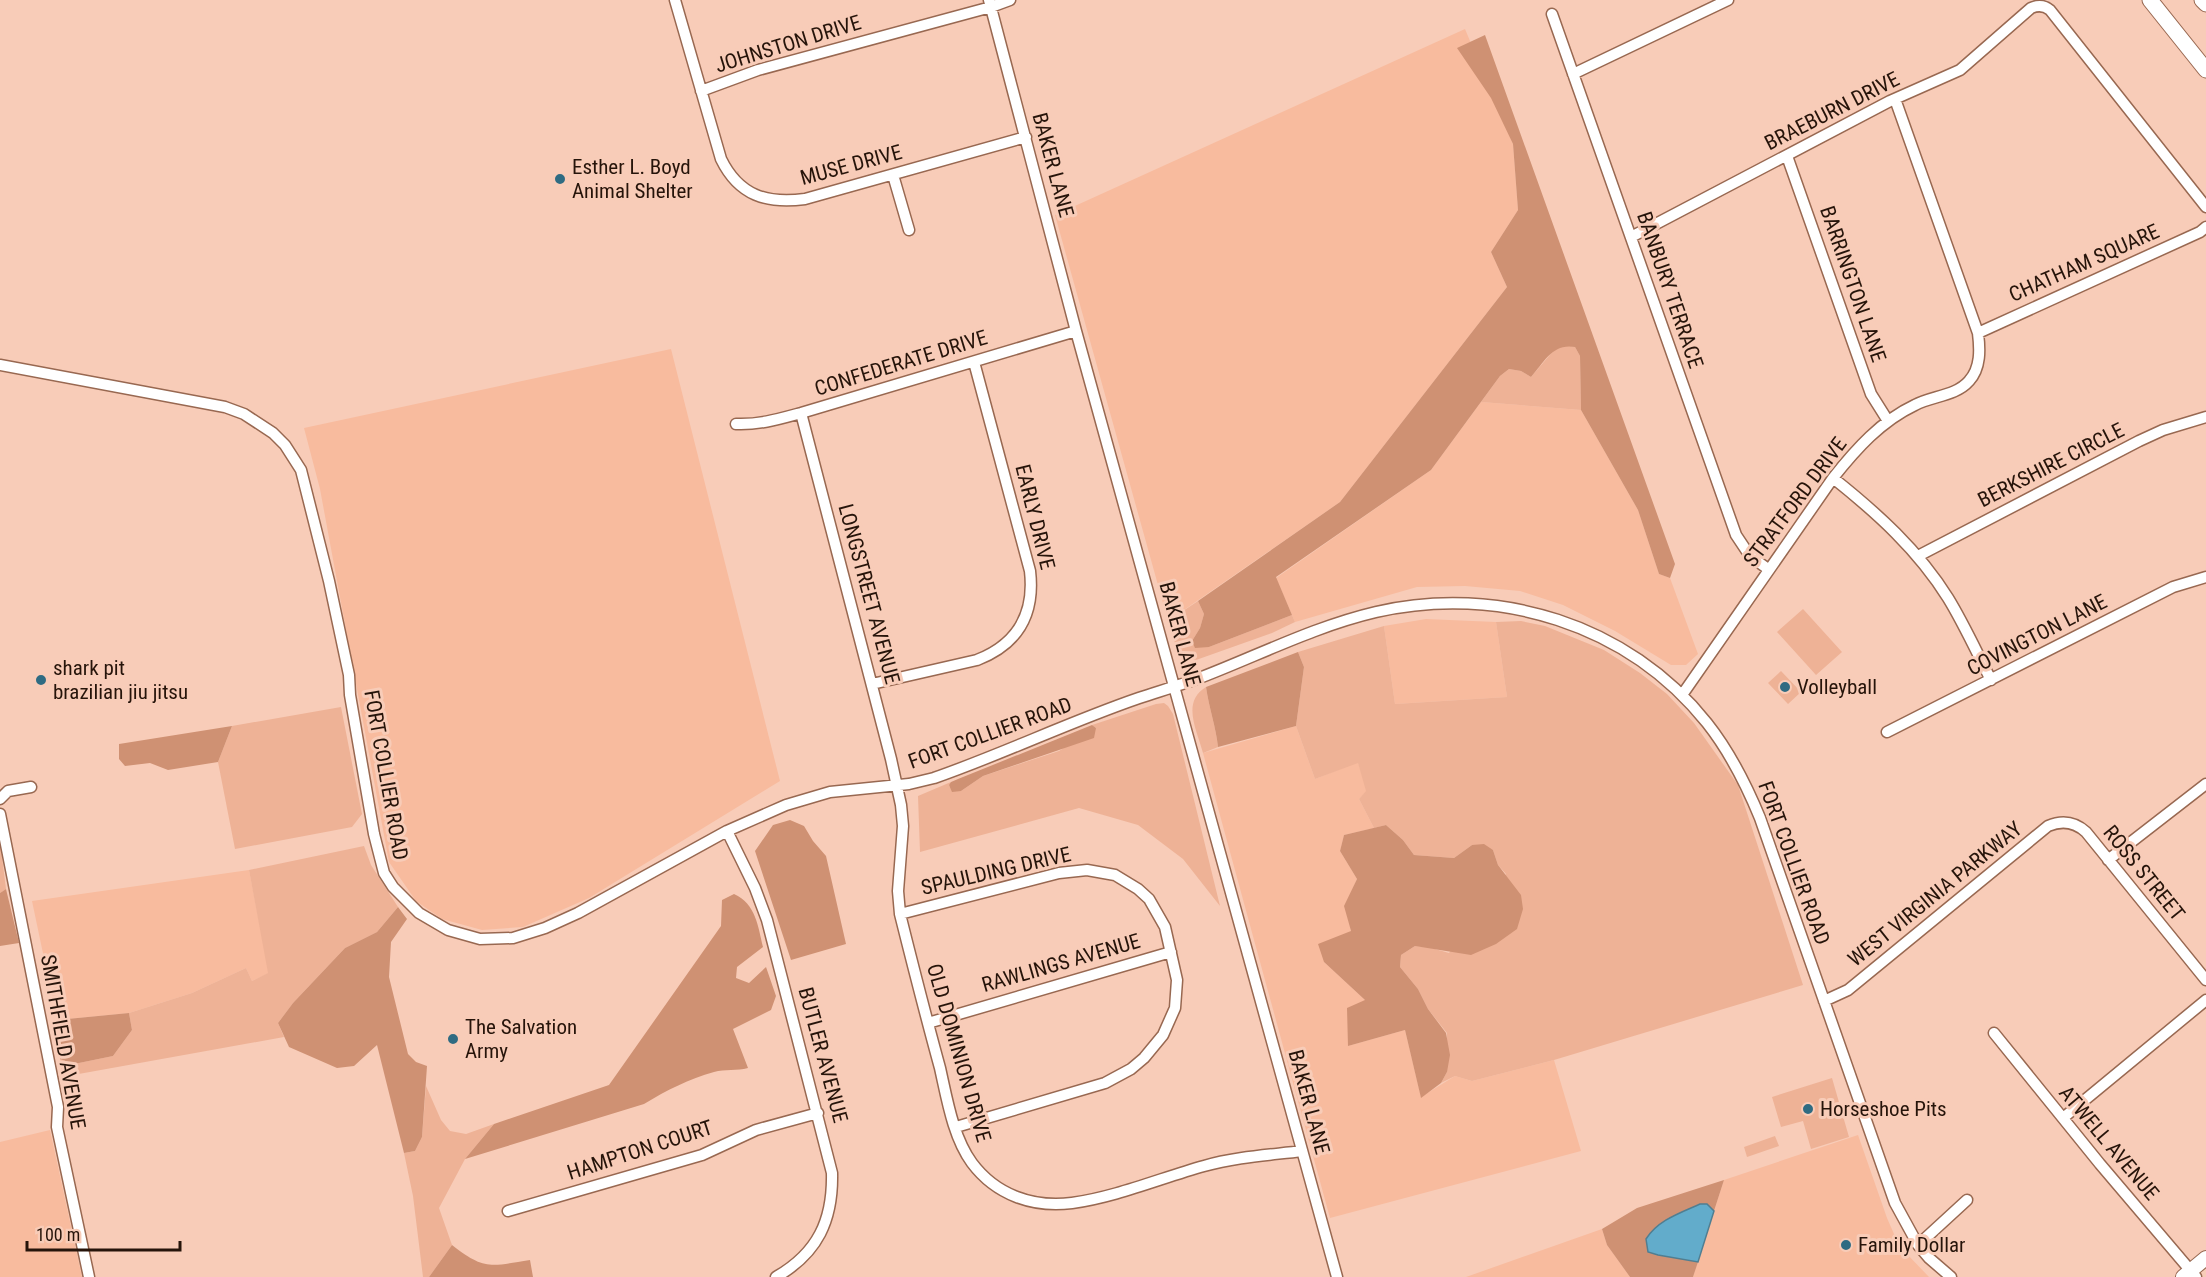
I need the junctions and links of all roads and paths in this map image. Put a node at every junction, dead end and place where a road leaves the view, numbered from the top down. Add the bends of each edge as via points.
1 (675, 0) edge
2 (1010, 0) edge
3 (1728, 0) edge
4 (2150, 0) edge
5 (2202, 0) edge
6 (990, 4) edge
7 (2206, 4) edge
8 (1552, 14) dead end
9 (2206, 73) edge
10 (1573, 74) junction
11 (701, 91) junction
12 (1895, 99) junction
13 (1026, 137) junction
14 (1787, 156) junction
15 (893, 175) junction
16 (2206, 207) edge
17 (2206, 227) edge
18 (909, 230) dead end
19 (1631, 237) junction
20 (1076, 331) junction
21 (1978, 333) junction
22 (974, 362) junction
23 (0, 365) edge
24 (801, 413) junction
25 (2206, 417) edge
26 (1888, 421) junction
27 (736, 424) dead end
28 (1833, 478) junction
29 (1918, 556) junction
30 (1768, 569) junction
31 (2206, 577) edge
32 (1991, 680) junction
33 (872, 684) junction
34 (1174, 687) junction
35 (1682, 695) junction
36 (1887, 732) dead end
37 (2206, 784) edge
38 (897, 786) junction
39 (31, 787) dead end
40 (0, 799) edge
41 (0, 814) edge
42 (2071, 823) joint
43 (727, 831) junction
44 (2108, 860) junction
45 (900, 914) junction
46 (1171, 952) junction
47 (2206, 980) edge
48 (2206, 1000) edge
49 (1824, 1001) junction
50 (928, 1023) junction
51 (1994, 1033) dead end
52 (818, 1113) junction
53 (2062, 1118) junction
54 (956, 1127) junction
55 (1302, 1151) junction
56 (1967, 1200) dead end
57 (508, 1211) dead end
58 (1917, 1245) junction
59 (2206, 1258) edge
60 (2190, 1275) edge
61 (89, 1277) edge
62 (776, 1277) edge
63 (1337, 1277) edge
64 (1951, 1277) edge

1 - 11 street, MUSE DRIVE
2 - 6 street, JOHNSTON DRIVE
3 - 10 street
4 - 9 highway
5 - 7 highway
6 - 11 street, JOHNSTON DRIVE via 758,70
6 - 13 street, BAKER LANE
8 - 10 street, BANBURY TERRACE
10 - 19 street, BANBURY TERRACE
11 - 15 street, MUSE DRIVE via 726,170 754,195 776,200 806,199
12 - 14 street, BRAEBURN DRIVE
12 - 16 street, BRAEBURN DRIVE via 1960,70 2031,8 2040,6 2050,10
12 - 21 street, STRATFORD DRIVE
13 - 15 street, MUSE DRIVE
13 - 20 street, BAKER LANE
14 - 19 street, BRAEBURN DRIVE
14 - 26 street, BARRINGTON LANE via 1871,394
15 - 18 street
17 - 21 street, CHATHAM SQUARE
19 - 30 street, BANBURY TERRACE via 1736,535 1750,556
20 - 22 street, CONFEDERATE DRIVE
20 - 34 street, BAKER LANE
21 - 26 street, STRATFORD DRIVE via 1979,359 1970,381
22 - 24 street, CONFEDERATE DRIVE
22 - 33 street, EARLY DRIVE via 1030,571 1028,612 1013,638 990,655
23 - 43 street, FORT COLLIER ROAD via 225,407 259,423 285,445 301,470 329,581 382,866 393,887 433,923 480,939 529,935 578,913
24 - 27 street, CONFEDERATE DRIVE via 768,423
24 - 33 street, LONGSTREET AVENUE
25 - 29 street, BERKSHIRE CIRCLE via 2139,441
26 - 28 street, STRATFORD DRIVE
28 - 29 street via 1880,517
28 - 30 street, STRATFORD DRIVE
29 - 32 street via 1948,598
30 - 35 street, STRATFORD DRIVE
31 - 32 street, COVINGTON LANE via 2173,587
32 - 36 street, COVINGTON LANE
33 - 38 street, LONGSTREET AVENUE
34 - 35 street, FORT COLLIER ROAD via 1354,618 1407,606 1451,602 1511,608 1580,628 1628,653
34 - 38 street, FORT COLLIER ROAD via 934,778
34 - 55 street, BAKER LANE
35 - 49 street, FORT COLLIER ROAD via 1715,734 1749,790
37 - 44 street
38 - 43 street, FORT COLLIER ROAD via 839,790 808,797
38 - 45 street, OLD DOMINION DRIVE via 903,826
39 - 40 street via 8,792
41 - 61 street, SMITHFIELD AVENUE via 58,1107 57,1127
42 - 44 street, ROSS STREET via 2086,832
42 - 49 street, WEST VIRGINIA PARKWAY via 2048,826 1848,990
43 - 52 street, BUTLER AVENUE via 767,920
44 - 47 street, ROSS STREET
45 - 46 street, SPAULDING DRIVE via 1059,873 1100,872 1126,880 1149,899 1165,927
45 - 50 street, OLD DOMINION DRIVE
46 - 50 street, RAWLINGS AVENUE
46 - 54 street, SPAULDING DRIVE via 1177,980 1175,1008 1163,1035 1144,1058 1105,1083
48 - 53 street
49 - 58 street, FORT COLLIER ROAD via 1895,1203
50 - 54 street, OLD DOMINION DRIVE
51 - 53 street, ATWELL AVENUE
52 - 57 street, HAMPTON COURT via 756,1130 702,1155
52 - 62 street, BUTLER AVENUE via 832,1173 827,1223 810,1250
53 - 60 street, ATWELL AVENUE
54 - 55 street, OLD DOMINION DRIVE via 971,1161 992,1183 1019,1199 1049,1205 1091,1200 1227,1161
55 - 63 street, BAKER LANE
56 - 58 street
58 - 64 street, FORT COLLIER ROAD
59 - 60 main road

